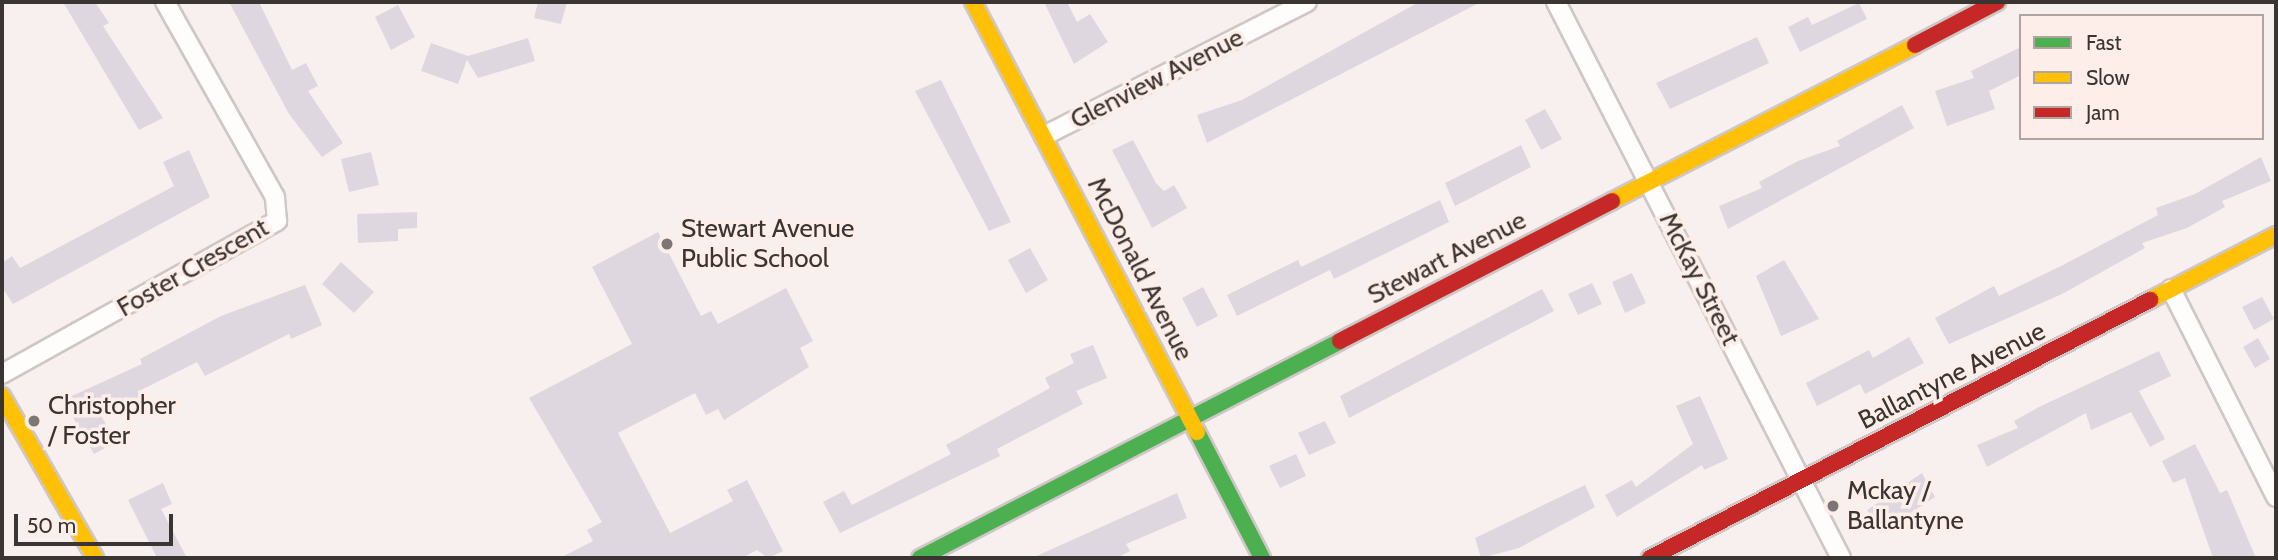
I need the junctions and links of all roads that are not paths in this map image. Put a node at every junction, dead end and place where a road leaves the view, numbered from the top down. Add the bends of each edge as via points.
1 (165, 2) edge
2 (973, 2) edge
3 (1307, 2) edge
4 (1556, 2) edge
5 (1997, 2) edge
6 (1044, 136) junction
7 (1648, 182) junction
8 (2276, 235) edge
9 (2171, 289) junction
10 (2, 374) edge
11 (2, 396) edge
12 (1190, 418) junction
13 (1802, 481) junction
14 (2276, 497) edge
15 (95, 558) edge
16 (920, 558) edge
17 (1262, 558) edge
18 (1650, 558) edge
19 (1841, 558) edge

1 - 10 street, Foster Crescent via 275,197 277,221
2 - 6 street, McDonald Avenue
3 - 6 street, Glenview Avenue
4 - 7 street, McKay Street
5 - 7 street, Stewart Avenue
6 - 12 street, McDonald Avenue
7 - 12 street, Stewart Avenue
7 - 13 street, McKay Street
8 - 9 street, Ballantyne Avenue
9 - 13 street, Ballantyne Avenue
9 - 14 street
11 - 15 street
12 - 16 street, Stewart Avenue
12 - 17 street, McDonald Avenue
13 - 18 street, Ballantyne Avenue
13 - 19 street, McKay Street

